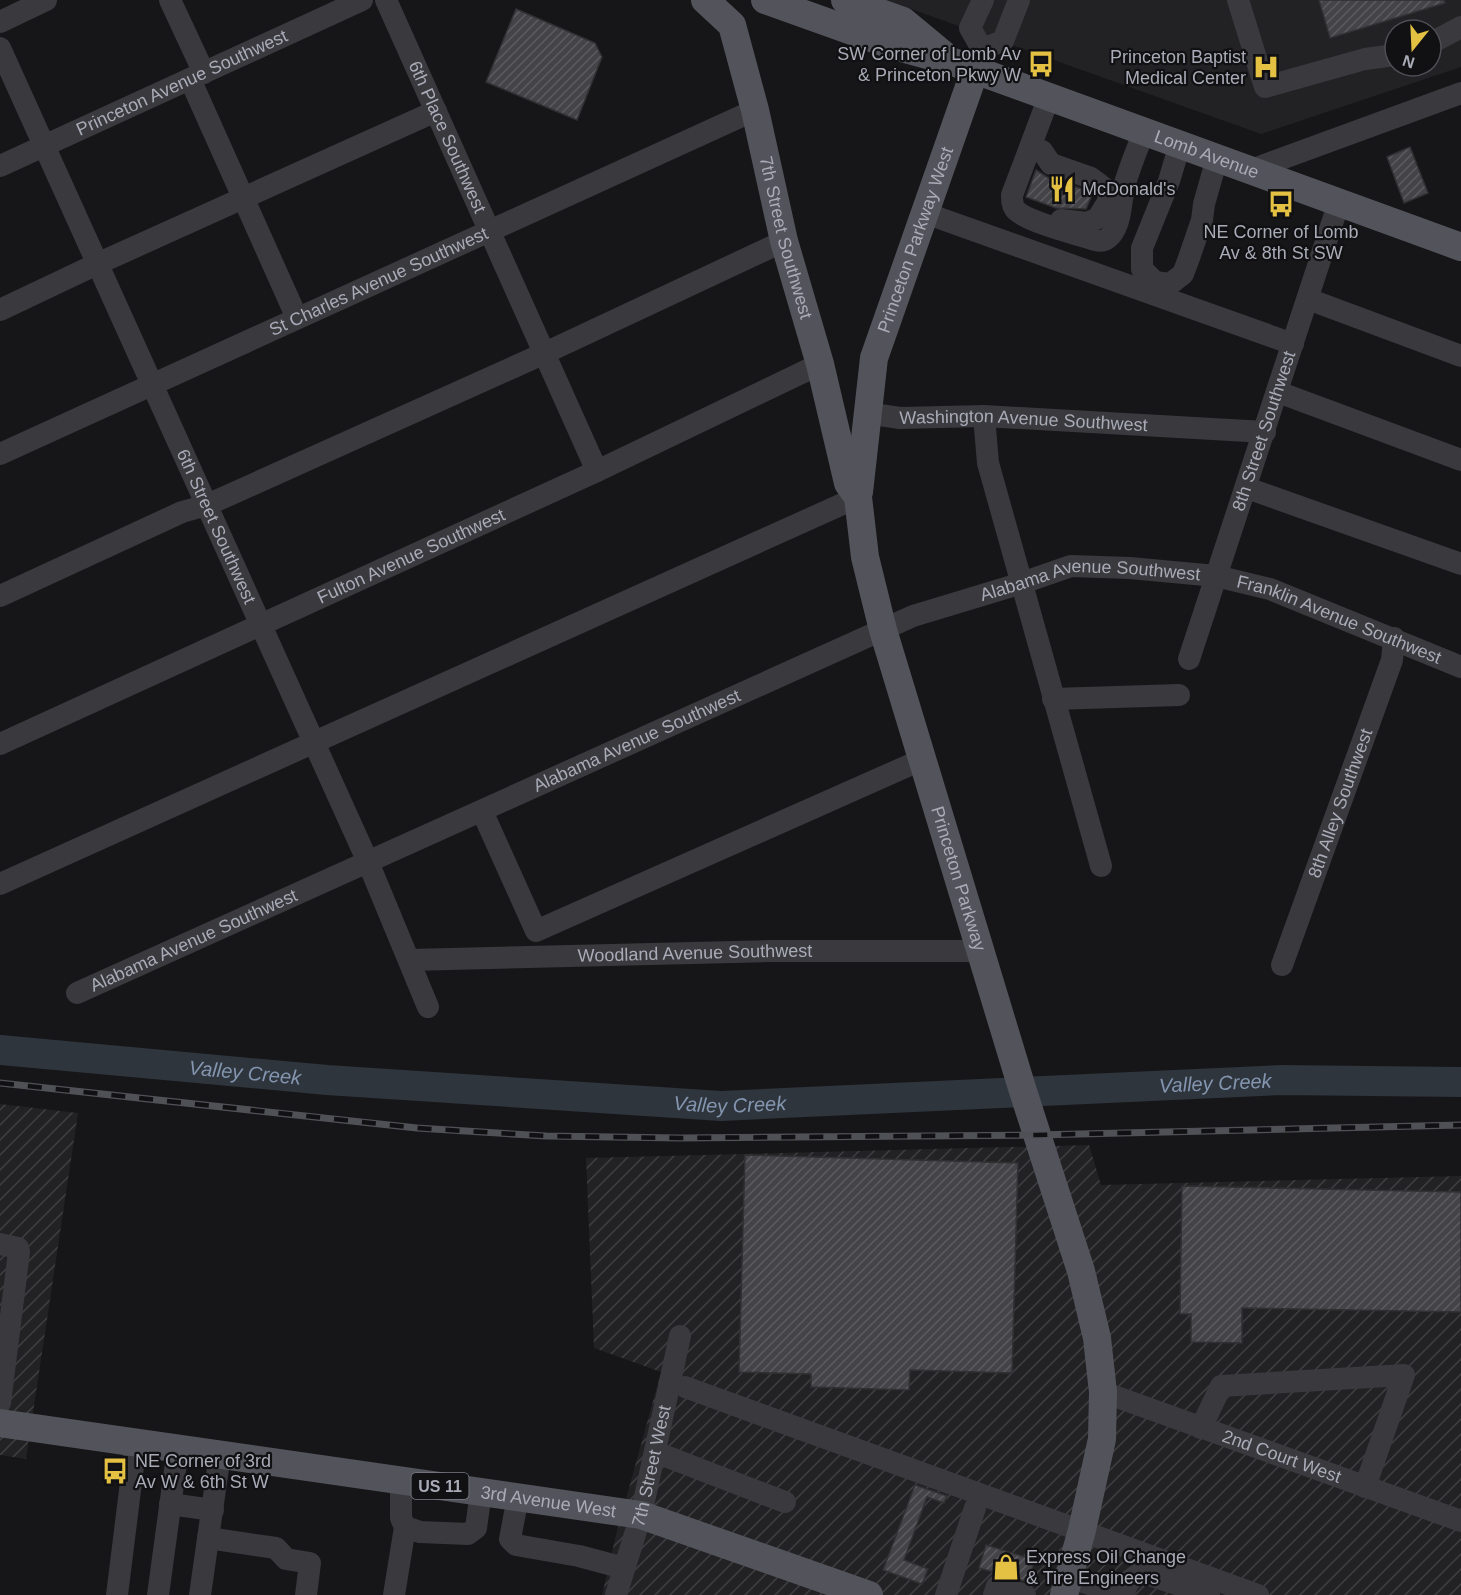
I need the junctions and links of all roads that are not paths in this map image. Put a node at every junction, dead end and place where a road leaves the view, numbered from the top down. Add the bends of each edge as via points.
1 (46, 0) edge
2 (170, 0) edge
3 (362, 0) edge
4 (386, 0) edge
5 (705, 0) edge
6 (765, 0) edge
7 (845, 0) edge
8 (983, 0) edge
9 (1019, 0) edge
10 (1238, 0) edge
11 (0, 22) edge
12 (1461, 27) edge
13 (1443, 37) edge
14 (0, 48) edge
15 (1383, 56) edge
16 (970, 60) junction
17 (197, 76) junction
18 (1461, 93) edge
19 (1049, 97) junction
20 (755, 110) junction
21 (435, 111) junction
22 (1144, 131) junction
23 (1180, 144) junction
24 (44, 146) junction
25 (1037, 149) junction
26 (1217, 158) junction
27 (0, 166) edge
28 (1251, 170) junction
29 (1125, 182) junction
30 (243, 197) junction
31 (1339, 202) junction
32 (1013, 208) junction
33 (925, 213) junction
34 (1039, 222) junction
35 (490, 230) junction
36 (998, 239) junction
37 (784, 242) junction
38 (1461, 247) edge
39 (97, 264) junction
40 (1308, 300) junction
41 (0, 310) edge
42 (297, 318) junction
43 (1293, 344) junction
44 (545, 354) junction
45 (1461, 356) edge
46 (820, 364) junction
47 (153, 385) junction
48 (1278, 392) junction
49 (866, 413) junction
50 (984, 416) junction
51 (1265, 432) junction
52 (0, 454) edge
53 (1461, 460) edge
54 (597, 471) junction
55 (1247, 488) junction
56 (858, 497) junction
57 (207, 505) junction
58 (1461, 564) edge
59 (1216, 576) junction
60 (1022, 583) junction
61 (0, 596) edge
62 (260, 624) junction
63 (883, 630) junction
64 (1394, 638) junction
65 (1189, 659) dead end
66 (1461, 667) edge
67 (1179, 694) dead end
68 (1053, 699) junction
69 (314, 743) junction
70 (0, 744) edge
71 (921, 760) junction
72 (482, 811) junction
73 (368, 862) junction
74 (1101, 866) dead end
75 (0, 884) edge
76 (980, 951) junction
77 (410, 960) junction
78 (1282, 965) dead end
79 (76, 993) dead end
80 (429, 1007) dead end
81 (0, 1244) edge
82 (680, 1336) dead end
83 (685, 1387) dead end
84 (1103, 1392) junction
85 (0, 1403) edge
86 (0, 1424) edge
87 (1201, 1428) junction
88 (136, 1442) junction
89 (178, 1448) junction
90 (655, 1452) junction
91 (220, 1455) junction
92 (400, 1481) junction
93 (1365, 1487) junction
94 (481, 1492) junction
95 (518, 1497) junction
96 (785, 1502) dead end
97 (170, 1504) junction
98 (975, 1508) dead end
99 (213, 1510) junction
100 (641, 1515) junction
101 (1461, 1521) edge
102 (405, 1527) junction
103 (1082, 1530) junction
104 (208, 1538) junction
105 (624, 1568) junction
106 (1066, 1586) edge
107 (1123, 1594) edge
108 (117, 1595) edge
109 (158, 1595) edge
110 (200, 1595) edge
111 (306, 1595) edge
112 (394, 1595) edge
113 (616, 1595) edge
114 (869, 1595) edge
115 (946, 1595) edge
116 (994, 1595) edge
117 (1025, 1595) edge
118 (1209, 1595) edge
119 (1258, 1595) edge

1 - 11 street
2 - 17 street
3 - 17 street, Princeton Avenue Southwest
4 - 21 street, 6th Place Southwest
5 - 20 main road, 7th Street Southwest via 732,25
6 - 16 main road, Lomb Avenue via 894,46
7 - 16 main road, Lomb Avenue via 903,21
8 - 16 street via 970,28
9 - 16 street via 1004,41
10 - 15 street via 1265,87
12 - 13 street
14 - 24 street, 6th Street Southwest
16 - 19 main road, Lomb Avenue
16 - 33 main road, Princeton Parkway West
17 - 24 street, Princeton Avenue Southwest
17 - 30 street
18 - 28 street
19 - 22 main road, Lomb Avenue
19 - 25 street
20 - 35 street, St Charles Avenue Southwest
20 - 37 main road, 7th Street Southwest
21 - 30 street
21 - 35 street, 6th Place Southwest
22 - 23 main road, Lomb Avenue
22 - 29 street
23 - 26 main road, Lomb Avenue
23 - 26 street via 1142,248 1142,269 1155,282 1170,284 1183,274 1202,220
24 - 27 street, Princeton Avenue Southwest
24 - 39 street, 6th Street Southwest
25 - 29 street
25 - 32 street via 1012,195
25 - 34 street via 1051,164 1091,178 1107,190 1109,200 1095,216
26 - 28 main road, Lomb Avenue
28 - 31 main road, Lomb Avenue
29 - 34 street via 1113,233 1104,241
30 - 39 street
30 - 42 street
31 - 38 main road, Lomb Avenue
31 - 40 street, 8th Street Southwest
32 - 34 street
32 - 36 street
33 - 36 street
33 - 49 main road, Princeton Parkway West via 874,358
35 - 42 street, St Charles Avenue Southwest
35 - 44 street, 6th Place Southwest
36 - 43 street
37 - 44 street
37 - 46 main road, 7th Street Southwest
39 - 41 street
39 - 47 street, 6th Street Southwest
40 - 43 street, 8th Street Southwest
40 - 45 street
42 - 47 street, St Charles Avenue Southwest
43 - 48 street, 8th Street Southwest
44 - 54 street, 6th Place Southwest
44 - 57 street
46 - 54 street, Fulton Avenue Southwest
46 - 56 main road, Princeton Parkway via 848,483
47 - 52 street, St Charles Avenue Southwest
47 - 57 street, 6th Street Southwest
48 - 51 street, 8th Street Southwest
48 - 53 street
49 - 50 street, Washington Avenue Southwest via 900,418
49 - 56 main road
50 - 51 street, Washington Avenue Southwest
50 - 60 street via 988,463
51 - 55 street, 8th Street Southwest
54 - 62 street, Fulton Avenue Southwest
55 - 58 street
55 - 59 street, 8th Street Southwest
56 - 63 main road, Princeton Parkway via 865,557
56 - 69 street
57 - 61 street via 182,512
57 - 62 street, 6th Street Southwest
59 - 60 street, Alabama Avenue Southwest via 1071,566
59 - 64 street, Franklin Avenue Southwest via 1270,589
59 - 65 street, 8th Street Southwest
60 - 63 street, Alabama Avenue Southwest via 913,616
60 - 68 street
62 - 69 street, 6th Street Southwest
62 - 70 street, Fulton Avenue Southwest
63 - 71 main road, Princeton Parkway
63 - 72 street, Alabama Avenue Southwest
64 - 66 street, Franklin Avenue Southwest
64 - 78 street, 8th Alley Southwest via 1392,660
67 - 68 street
68 - 74 street
69 - 73 street, 6th Street Southwest
69 - 75 street
71 - 72 street via 536,931
71 - 76 main road, Princeton Parkway
72 - 73 street, Alabama Avenue Southwest
73 - 77 street, 6th Street Southwest
73 - 79 street, Alabama Avenue Southwest
76 - 77 street, Woodland Avenue Southwest via 771,951
76 - 84 main road, Princeton Parkway via 1081,1271 1097,1338
77 - 80 street, 6th Street Southwest
81 - 85 street via 14,1246 19,1252
82 - 90 street, 7th Street West
83 - 103 street
84 - 87 street, 2nd Court West
84 - 103 main road, Princeton Parkway via 1102,1439
86 - 88 main road, 3rd Avenue West / US 11
87 - 93 street, 2nd Court West
87 - 93 street via 1221,1386 1404,1375
88 - 89 main road, 3rd Avenue West / US 11
88 - 108 street
89 - 91 main road, 3rd Avenue West / US 11
89 - 97 street
90 - 96 street
90 - 100 street, 7th Street West
91 - 92 main road, 3rd Avenue West / US 11
91 - 99 street
92 - 94 main road, 3rd Avenue West / US 11
92 - 102 street via 401,1518
93 - 101 street, 2nd Court West
94 - 95 main road, 3rd Avenue West / US 11
94 - 102 street via 476,1528 468,1534 420,1532
95 - 100 main road, 3rd Avenue West / US 11
95 - 105 street via 510,1539 516,1545
97 - 99 street
97 - 109 street
98 - 115 street
99 - 104 street
100 - 105 street, 7th Street West
100 - 114 main road, 3rd Avenue West / US 11
102 - 112 street
103 - 106 main road, Princeton Parkway
103 - 119 street
104 - 110 street
104 - 111 street via 276,1548 286,1559 310,1563
105 - 113 street, 7th Street West
106 - 107 street
107 - 118 street via 1129,1581 1141,1572
116 - 117 street via 997,1586

